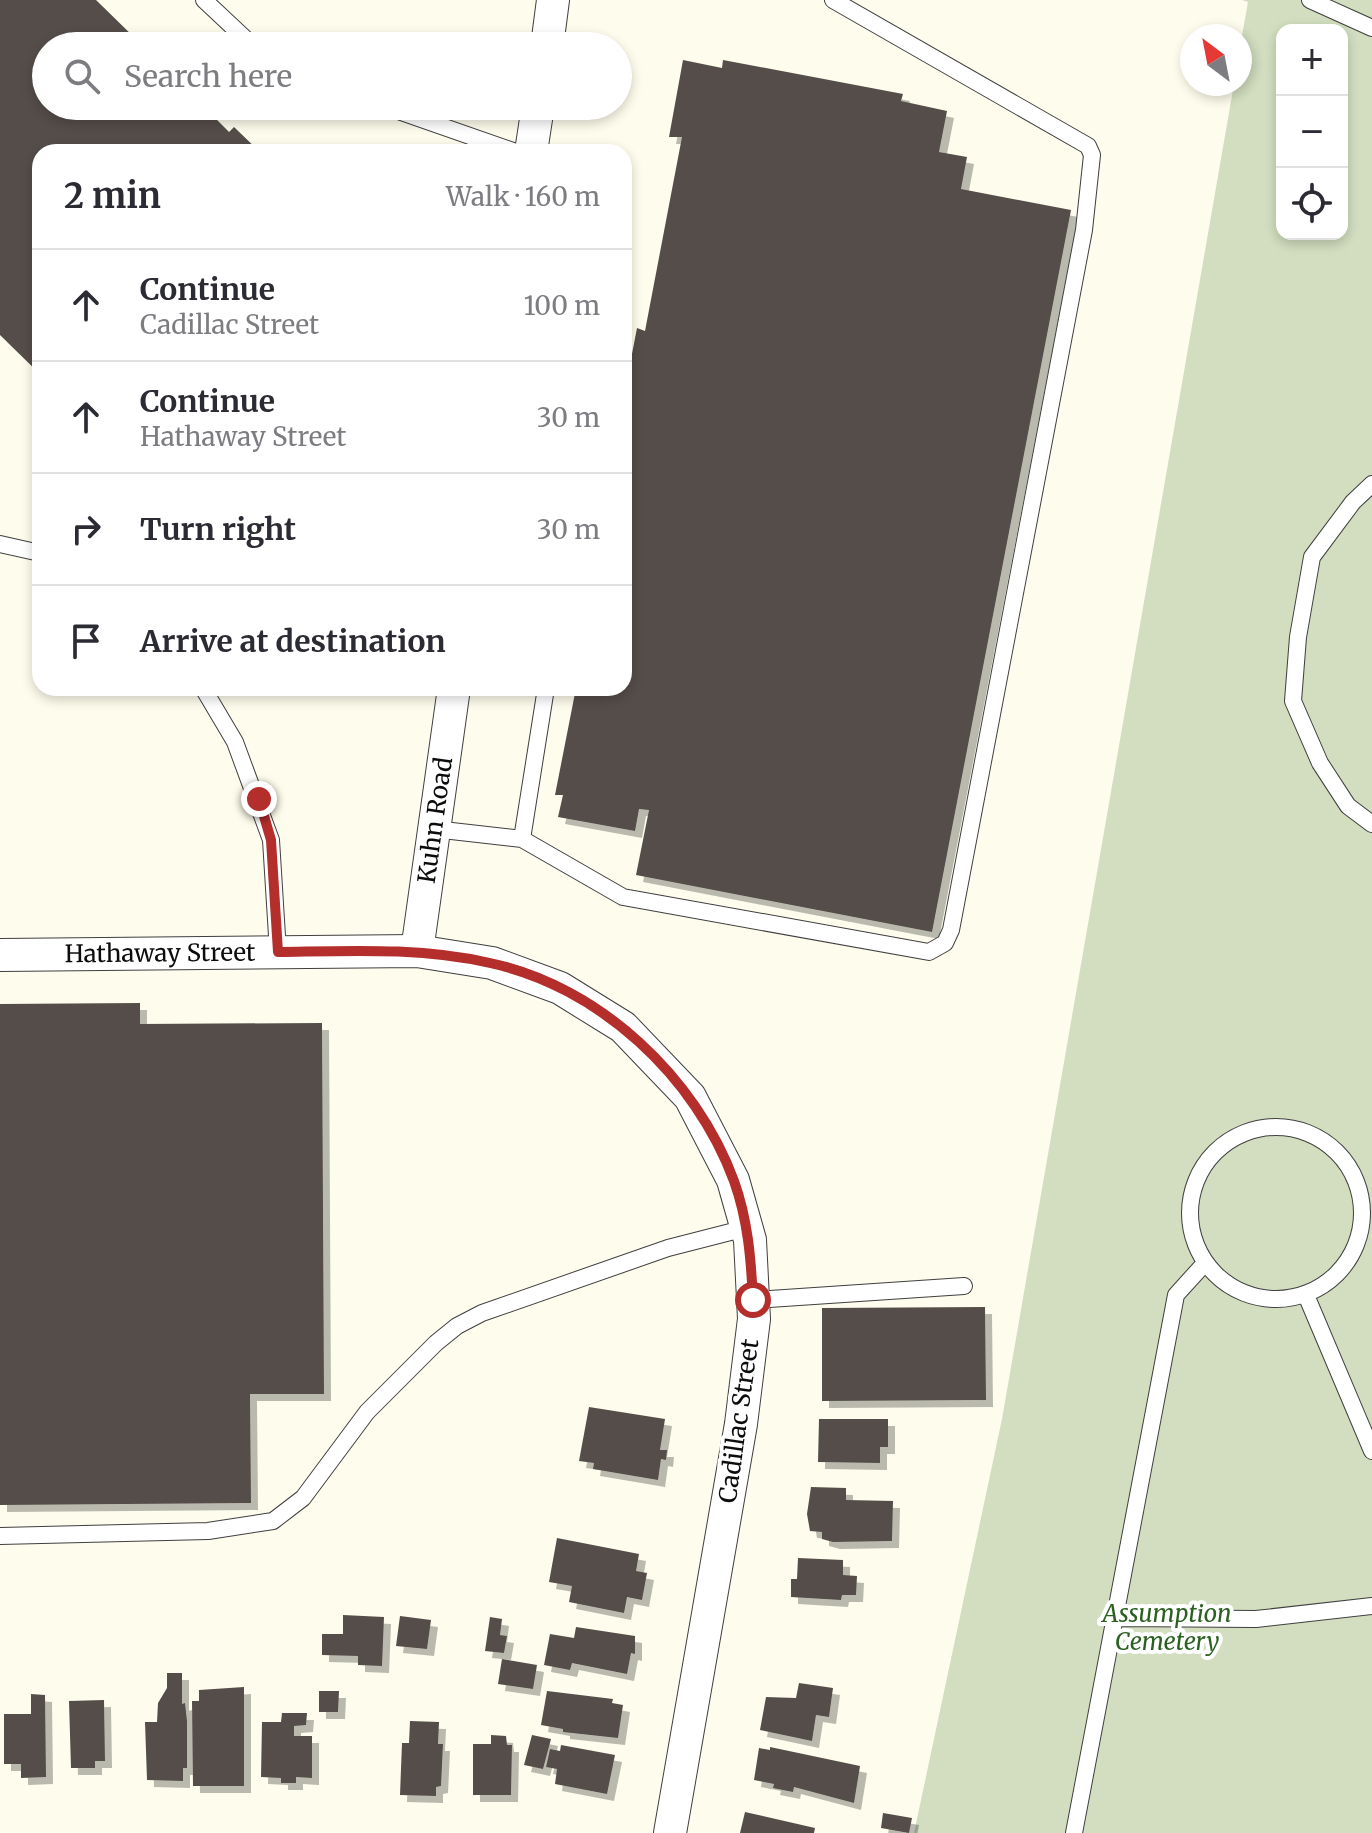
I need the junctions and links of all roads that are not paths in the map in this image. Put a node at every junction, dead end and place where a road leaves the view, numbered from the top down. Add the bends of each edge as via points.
1 (204, 0) edge
2 (553, 0) edge
3 (833, 0) edge
4 (1310, 0) edge
5 (1372, 28) edge
6 (238, 32) edge
7 (549, 32) edge
8 (424, 120) edge
9 (536, 120) edge
10 (493, 144) edge
11 (532, 144) edge
12 (1372, 484) edge
13 (0, 544) edge
14 (32, 551) edge
15 (208, 696) edge
16 (453, 696) edge
17 (545, 696) edge
18 (1372, 824) edge
19 (434, 829) junction
20 (522, 839) junction
21 (417, 951) junction
22 (278, 952) junction
23 (0, 955) edge
24 (1355, 1173) junction
25 (1372, 1174) edge
26 (746, 1228) junction
27 (1205, 1263) junction
28 (964, 1286) dead end
29 (1306, 1295) junction
30 (753, 1300) junction
31 (1372, 1451) edge
32 (0, 1536) edge
33 (1372, 1606) edge
34 (1117, 1618) junction
35 (670, 1833) edge
36 (1074, 1833) edge

1 - 6 lane
2 - 7 street
3 - 20 lane via 1088,146 1092,155 1084,230 951,930 945,943 929,952 623,897
4 - 5 lane
8 - 10 lane
9 - 11 street
12 - 18 lane via 1312,557 1293,701 1320,763 1348,806
13 - 14 lane
15 - 22 lane via 235,742 271,840
16 - 19 street, Kuhn Road
17 - 20 lane
19 - 20 lane
19 - 21 street, Kuhn Road
21 - 22 street, Hathaway Street
21 - 26 street, Cadillac Street via 492,963 560,988 623,1027 690,1097 733,1180
22 - 23 street, Hathaway Street
24 - 25 lane
24 - 27 lane via 1329,1144 1294,1127 1269,1126 1221,1146 1204,1166 1191,1202 1193,1240
24 - 29 lane via 1363,1201 1362,1231 1351,1258 1332,1280
26 - 30 street, Cadillac Street
26 - 32 lane via 668,1248 457,1326 367,1412 319,1480 273,1521 208,1531
27 - 29 lane via 1225,1283 1250,1296 1279,1300
27 - 34 lane via 1176,1295
28 - 30 lane
29 - 31 lane
30 - 35 street, Cadillac Street via 741,1424
33 - 34 lane via 1256,1619
34 - 36 lane

